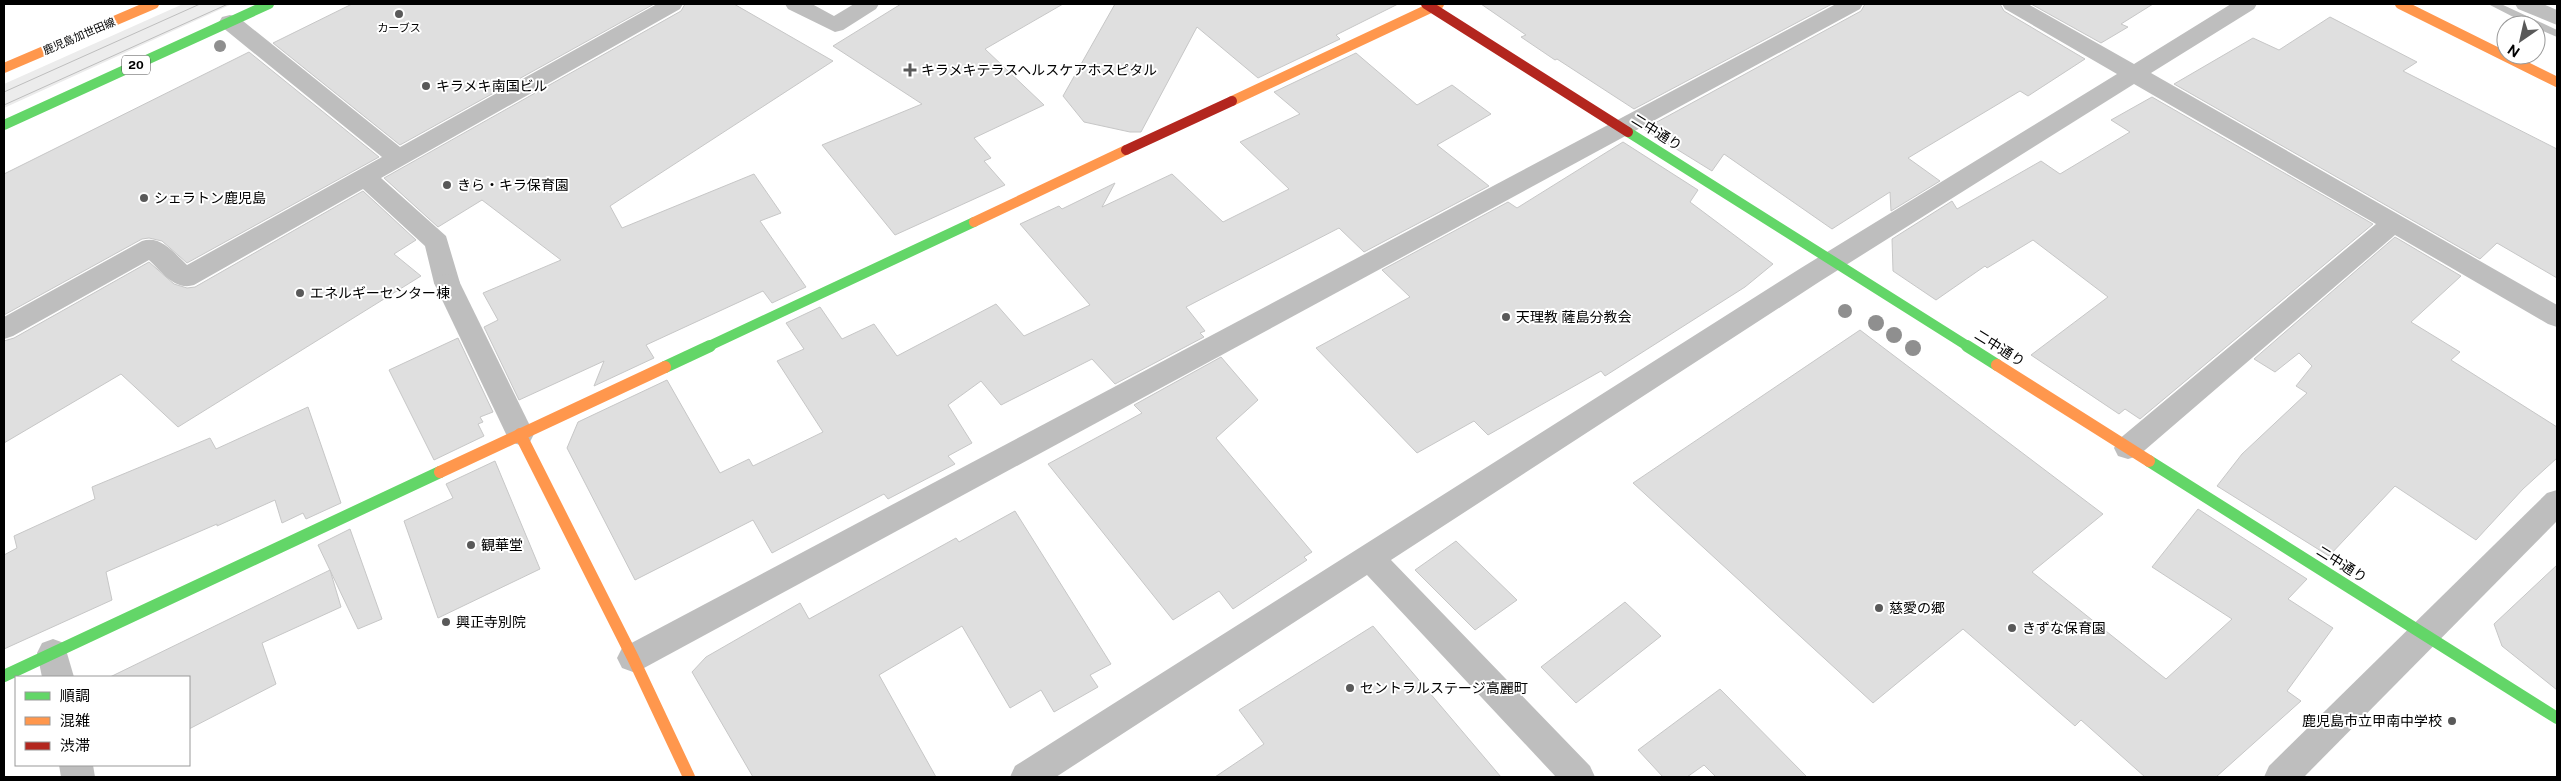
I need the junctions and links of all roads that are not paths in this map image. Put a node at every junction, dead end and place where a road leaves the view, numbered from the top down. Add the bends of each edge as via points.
1 (154, 4) edge
2 (269, 4) edge
3 (672, 4) edge
4 (796, 4) edge
5 (868, 4) edge
6 (1852, 4) edge
7 (2013, 4) edge
8 (2246, 4) edge
9 (2400, 4) edge
10 (2526, 4) edge
11 (1433, 5) edge
12 (2557, 18) edge
13 (230, 22) junction
14 (4, 68) edge
15 (2135, 74) junction
16 (2557, 82) edge
17 (4, 125) edge
18 (1621, 127) junction
19 (399, 158) junction
20 (365, 177) junction
21 (2394, 223) junction
22 (1833, 261) junction
23 (2557, 317) edge
24 (4, 328) edge
25 (520, 434) junction
26 (2128, 448) junction
27 (2557, 502) edge
28 (1370, 558) junction
29 (2425, 634) junction
30 (633, 658) junction
31 (56, 665) edge
32 (4, 676) edge
33 (2557, 718) edge
34 (688, 777) edge
35 (1027, 777) edge
36 (1578, 777) edge
37 (2281, 777) edge

1 - 14 street, 鹿児島加世田線
2 - 13 street, 20
3 - 19 street
4 - 5 street via 834,25
6 - 18 street
7 - 15 street
8 - 15 street
9 - 16 street
10 - 12 street
11 - 18 street, 二中通り
11 - 25 street
13 - 17 street, 20
13 - 19 street
15 - 21 street
15 - 22 street
18 - 22 street, 二中通り
18 - 30 street
19 - 20 street
20 - 24 street via 185,278 151,247
20 - 25 street via 437,242 447,283
21 - 23 street
21 - 26 street
22 - 26 street, 二中通り
22 - 28 street
25 - 30 street
25 - 31 street
26 - 29 street, 二中通り
27 - 29 street
28 - 35 street
28 - 36 street
29 - 33 street, 二中通り
29 - 37 street
30 - 34 street
31 - 32 street

